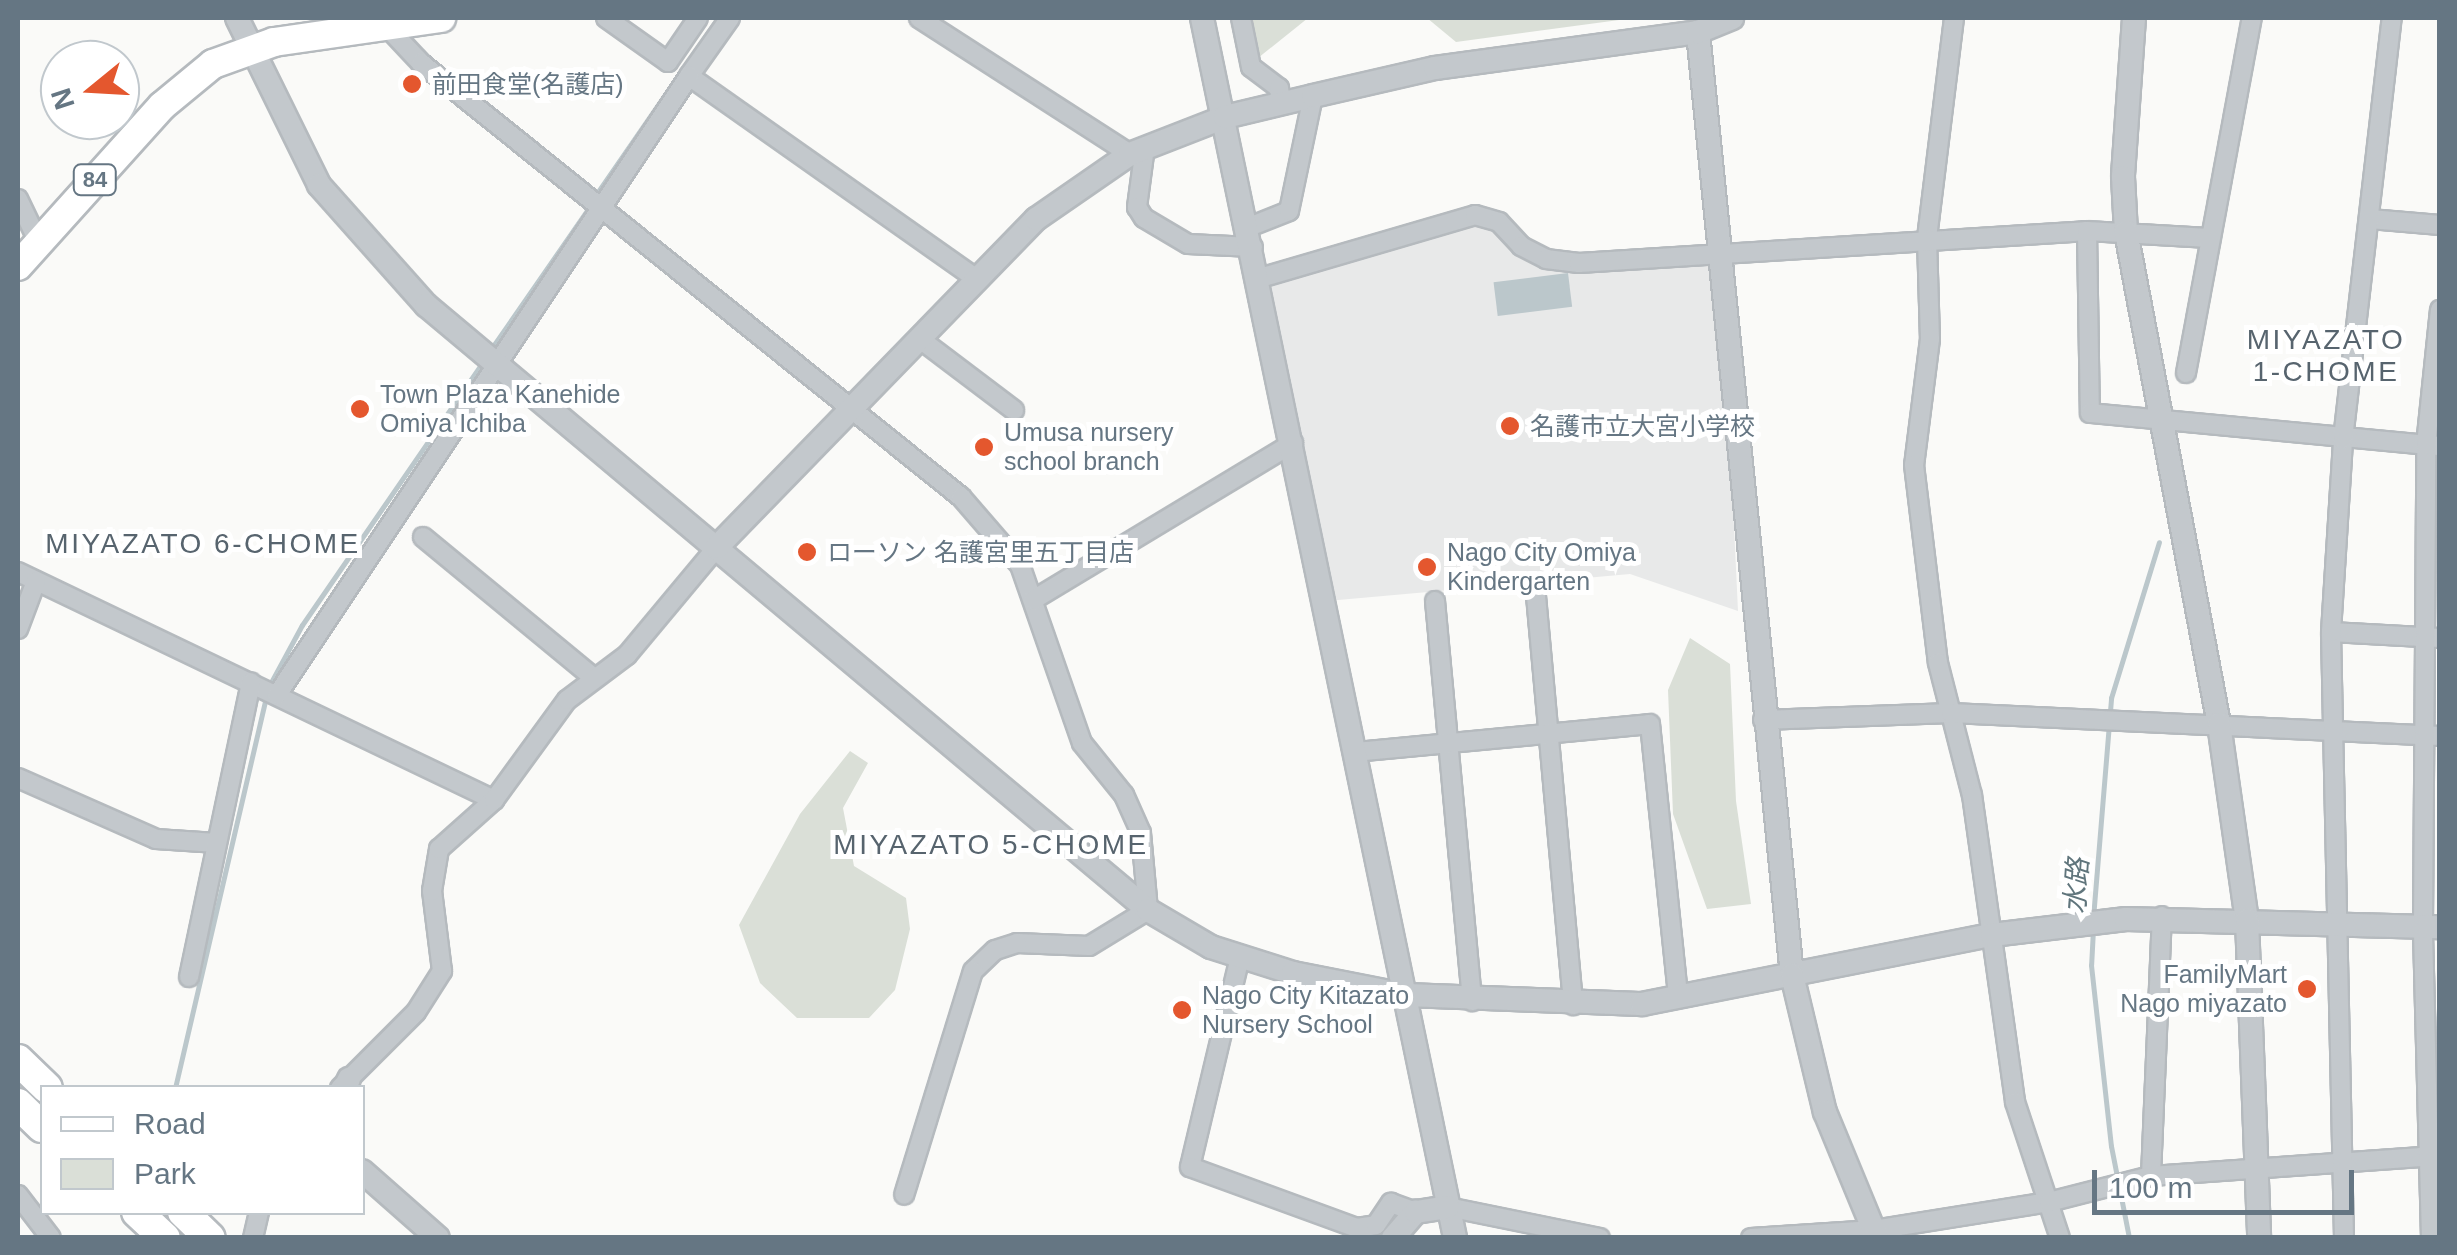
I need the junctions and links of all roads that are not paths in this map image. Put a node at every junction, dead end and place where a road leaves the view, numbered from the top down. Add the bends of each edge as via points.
1 (236, 18) edge
2 (440, 18) edge
3 (606, 18) edge
4 (698, 18) edge
5 (730, 18) edge
6 (919, 18) edge
7 (1202, 18) edge
8 (1241, 18) edge
9 (1732, 18) edge
10 (1954, 18) edge
11 (2134, 18) edge
12 (2252, 18) edge
13 (2392, 18) edge
14 (388, 30) junction
15 (1698, 32) junction
16 (253, 48) junction
17 (689, 76) junction
18 (1312, 96) junction
19 (1281, 103) junction
20 (1225, 116) junction
21 (1138, 151) junction
22 (18, 199) edge
23 (602, 206) junction
24 (2370, 218) junction
25 (2440, 225) edge
26 (2087, 230) junction
27 (2126, 232) junction
28 (1251, 237) junction
29 (2209, 238) junction
30 (1927, 239) junction
31 (39, 243) junction
32 (1721, 251) junction
33 (18, 266) edge
34 (1260, 278) junction
35 (977, 280) junction
36 (2440, 310) edge
37 (920, 339) junction
38 (490, 362) junction
39 (2186, 373) dead end
40 (848, 407) junction
41 (1014, 410) dead end
42 (2160, 424) junction
43 (2343, 440) junction
44 (1293, 443) junction
45 (2433, 446) edge
46 (423, 537) dead end
47 (717, 547) junction
48 (18, 572) edge
49 (36, 581) junction
50 (1536, 596) dead end
51 (1034, 600) junction
52 (1435, 601) dead end
53 (18, 629) edge
54 (2331, 632) junction
55 (2432, 638) edge
56 (594, 678) junction
57 (251, 682) junction
58 (276, 695) junction
59 (1951, 712) junction
60 (1763, 720) junction
61 (2219, 724) junction
62 (2336, 728) junction
63 (1546, 732) junction
64 (2433, 735) edge
65 (1445, 740) junction
66 (1355, 752) junction
67 (18, 778) edge
68 (494, 800) junction
69 (218, 843) junction
70 (1148, 910) junction
71 (2162, 916) junction
72 (2247, 920) junction
73 (2333, 926) junction
74 (2431, 926) edge
75 (1992, 935) junction
76 (1240, 957) junction
77 (1792, 974) junction
78 (190, 977) dead end
79 (1405, 995) junction
80 (1678, 996) junction
81 (1472, 1001) junction
82 (1573, 1005) junction
83 (18, 1060) edge
84 (345, 1084) edge
85 (44, 1085) edge
86 (18, 1104) edge
87 (40, 1125) edge
88 (2434, 1155) edge
89 (2341, 1160) junction
90 (2254, 1167) junction
91 (365, 1175) edge
92 (2151, 1176) junction
93 (18, 1194) edge
94 (904, 1195) dead end
95 (2049, 1202) junction
96 (1448, 1207) junction
97 (1416, 1212) junction
98 (141, 1215) edge
99 (186, 1215) edge
100 (1875, 1234) edge
101 (1577, 1235) edge
102 (51, 1238) edge
103 (165, 1238) edge
104 (210, 1238) edge
105 (438, 1238) edge
106 (1392, 1238) edge
107 (1455, 1238) edge
108 (1600, 1238) edge
109 (1751, 1238) edge
110 (2060, 1238) edge
111 (2259, 1238) edge
112 (2344, 1238) edge
113 (2431, 1238) edge

1 - 16 street
2 - 14 main road, 84
3 - 4 street via 668,62
5 - 17 street
6 - 21 street
7 - 20 street
8 - 19 street via 1251,67 1279,88
9 - 15 street
10 - 30 street
11 - 27 street via 2123,177
12 - 29 street
13 - 24 street
14 - 16 main road, 84
14 - 23 street
15 - 18 street via 1435,68
15 - 32 street
16 - 31 main road, 84 via 185,84
16 - 38 street via 311,188
17 - 23 street
17 - 35 street
18 - 19 street
18 - 28 street via 1289,212
19 - 20 street
20 - 21 street
20 - 28 street
21 - 28 street via 1136,207 1144,218 1188,244
21 - 35 street via 1082,181
22 - 31 street
23 - 38 street
23 - 40 street
24 - 25 street
24 - 43 street
26 - 27 street
26 - 30 street
26 - 42 street via 2090,413
27 - 29 street
27 - 42 street
28 - 34 street
29 - 39 street
30 - 32 street
30 - 59 street via 1930,339 1914,465 1938,663
31 - 33 main road, 84
32 - 34 street via 1580,263 1546,259 1521,246 1499,222 1476,215
32 - 60 street
34 - 44 street
35 - 37 street
36 - 45 street
37 - 40 street
37 - 41 street
38 - 47 street
38 - 58 street
40 - 47 street
40 - 51 street via 961,497 1020,565
42 - 43 street
42 - 61 street
43 - 45 street
43 - 54 street
44 - 51 street
44 - 66 street
45 - 55 street
46 - 56 street
47 - 56 street via 627,655
47 - 70 street
48 - 49 street
49 - 53 street
49 - 57 street
50 - 63 street
51 - 70 street via 1056,682 1082,742 1124,795 1141,833
52 - 65 street
54 - 55 street
54 - 62 street
55 - 64 street
56 - 68 street via 566,700
57 - 58 street
57 - 69 street
58 - 68 street
59 - 60 street
59 - 61 street
59 - 75 street via 1972,795
60 - 77 street
61 - 62 street
61 - 72 street
62 - 64 street
62 - 73 street
63 - 65 street
63 - 80 street via 1650,724
63 - 82 street
64 - 74 street
65 - 66 street
65 - 81 street
66 - 79 street
67 - 69 street via 156,839
68 - 84 street via 439,849 434,865 442,970 435,985
69 - 78 street
70 - 76 street
70 - 94 street via 1089,946 1017,943 995,950 972,971
71 - 72 street
71 - 75 street
71 - 92 street
72 - 73 street
72 - 90 street
73 - 74 street
73 - 89 street
74 - 88 street
75 - 77 street
75 - 95 street via 2015,1102
76 - 79 street
76 - 97 street via 1190,1167 1357,1228 1376,1224 1391,1203
77 - 80 street
77 - 100 street via 1825,1112
79 - 81 street
79 - 96 street
80 - 82 street
81 - 82 street
83 - 85 highway
86 - 87 highway
88 - 89 street
88 - 113 street
89 - 90 street
89 - 112 street
90 - 92 street
90 - 111 street
91 - 105 street
92 - 95 street
93 - 102 street
95 - 100 street
95 - 110 street
96 - 97 street
96 - 101 street
96 - 107 street
97 - 106 street
98 - 103 highway
99 - 104 highway
100 - 109 street
101 - 108 street

